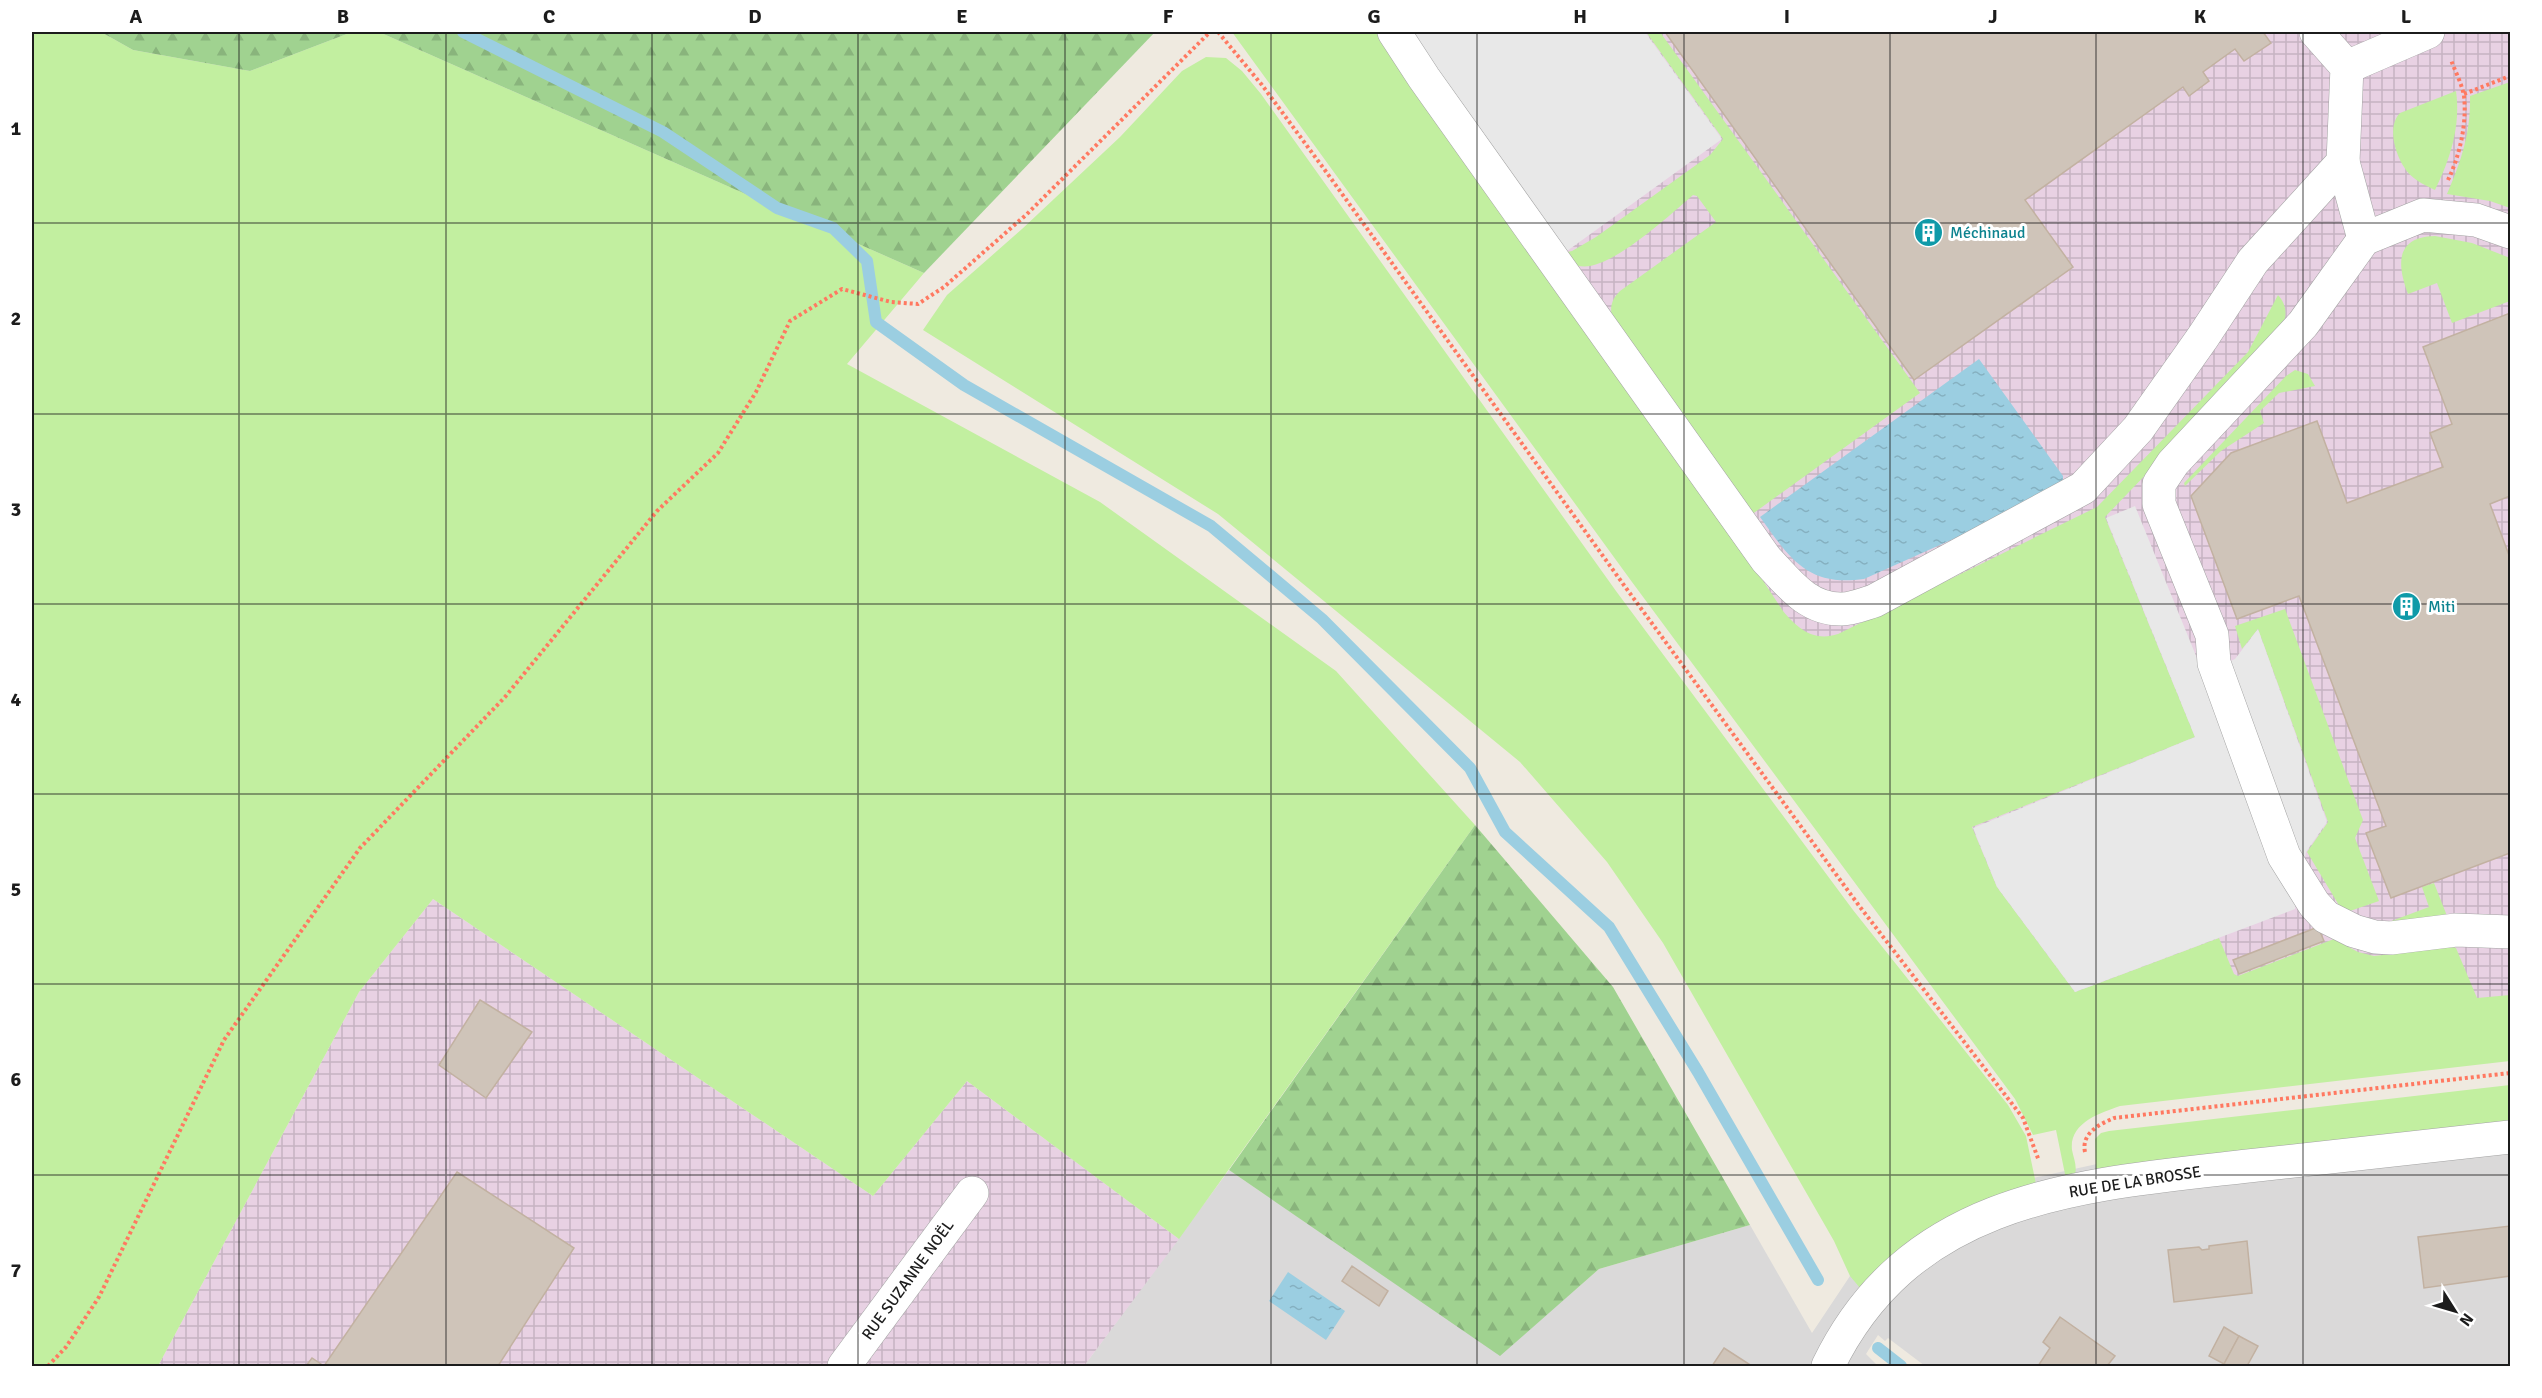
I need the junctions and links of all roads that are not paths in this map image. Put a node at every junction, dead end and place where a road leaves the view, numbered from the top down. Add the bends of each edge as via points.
1 (1394, 32) edge
2 (2316, 32) edge
3 (2428, 32) edge
4 (2347, 67) junction
5 (2343, 162) junction
6 (2511, 232) edge
7 (2364, 239) junction
8 (2511, 932) edge
9 (2511, 1137) edge
10 (972, 1193) dead end
11 (844, 1366) edge
12 (1828, 1366) edge

1 - 5 street via 1766,559 1799,594 1819,607 1843,609 1874,601 2083,488 2138,429 2253,261
2 - 4 street
3 - 4 street
4 - 5 street
5 - 7 street
6 - 7 street via 2476,220 2423,215
7 - 8 street via 2303,324 2173,464 2159,484 2159,504 2211,635 2214,663 2284,856 2314,904 2326,917 2375,937 2456,930
9 - 12 street, RUE DE LA BROSSE via 2143,1178 2020,1203 1981,1218 1929,1246 1900,1268 1864,1306
10 - 11 street, RUE SUZANNE NOËL

